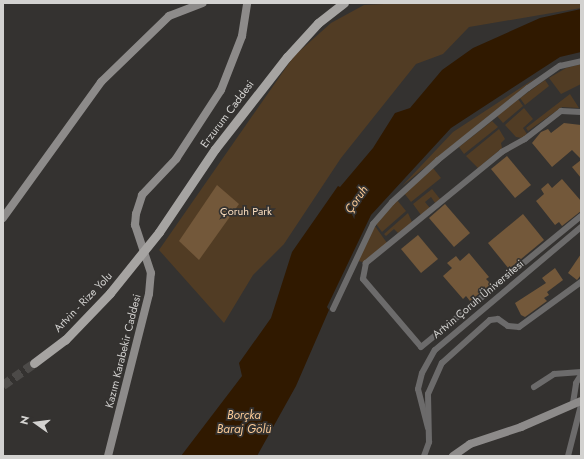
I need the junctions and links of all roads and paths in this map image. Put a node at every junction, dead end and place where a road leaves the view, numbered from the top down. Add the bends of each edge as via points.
1 (203, 3) edge
2 (247, 3) edge
3 (344, 3) edge
4 (581, 61) edge
5 (581, 112) edge
6 (581, 216) edge
7 (3, 218) edge
8 (581, 227) edge
9 (144, 251) junction
10 (581, 282) edge
11 (333, 309) dead end
12 (34, 363) tunnel mouth
13 (581, 373) edge
14 (534, 387) dead end
15 (578, 403) edge
16 (428, 428) junction
17 (108, 456) edge
18 (424, 456) edge
19 (453, 456) edge
20 (568, 456) edge

1 - 7 street via 169,16 101,82
2 - 9 street, Kazım Karabekir Caddesi via 242,36 221,90 176,158 142,195 135,225
3 - 9 main road, Erzurum Caddesi via 309,32 272,75 215,149
4 - 11 street via 560,66 528,88 438,160 392,202 373,224
5 - 6 street via 561,111 525,139 502,152 366,263 363,279 421,347
8 - 16 street, Artvin Çoruh Üniversitesi via 435,350 422,373 418,389
9 - 12 main road, Artvin - Rize Yolu via 92,312 64,340
9 - 17 street, Kazım Karabekir Caddesi via 150,272 149,294
10 - 16 street via 518,327 508,326 498,319 490,320 448,357 429,388
13 - 14 street via 554,374
13 - 15 street via 576,383
15 - 19 street via 521,427 470,444
15 - 20 street
16 - 18 street

